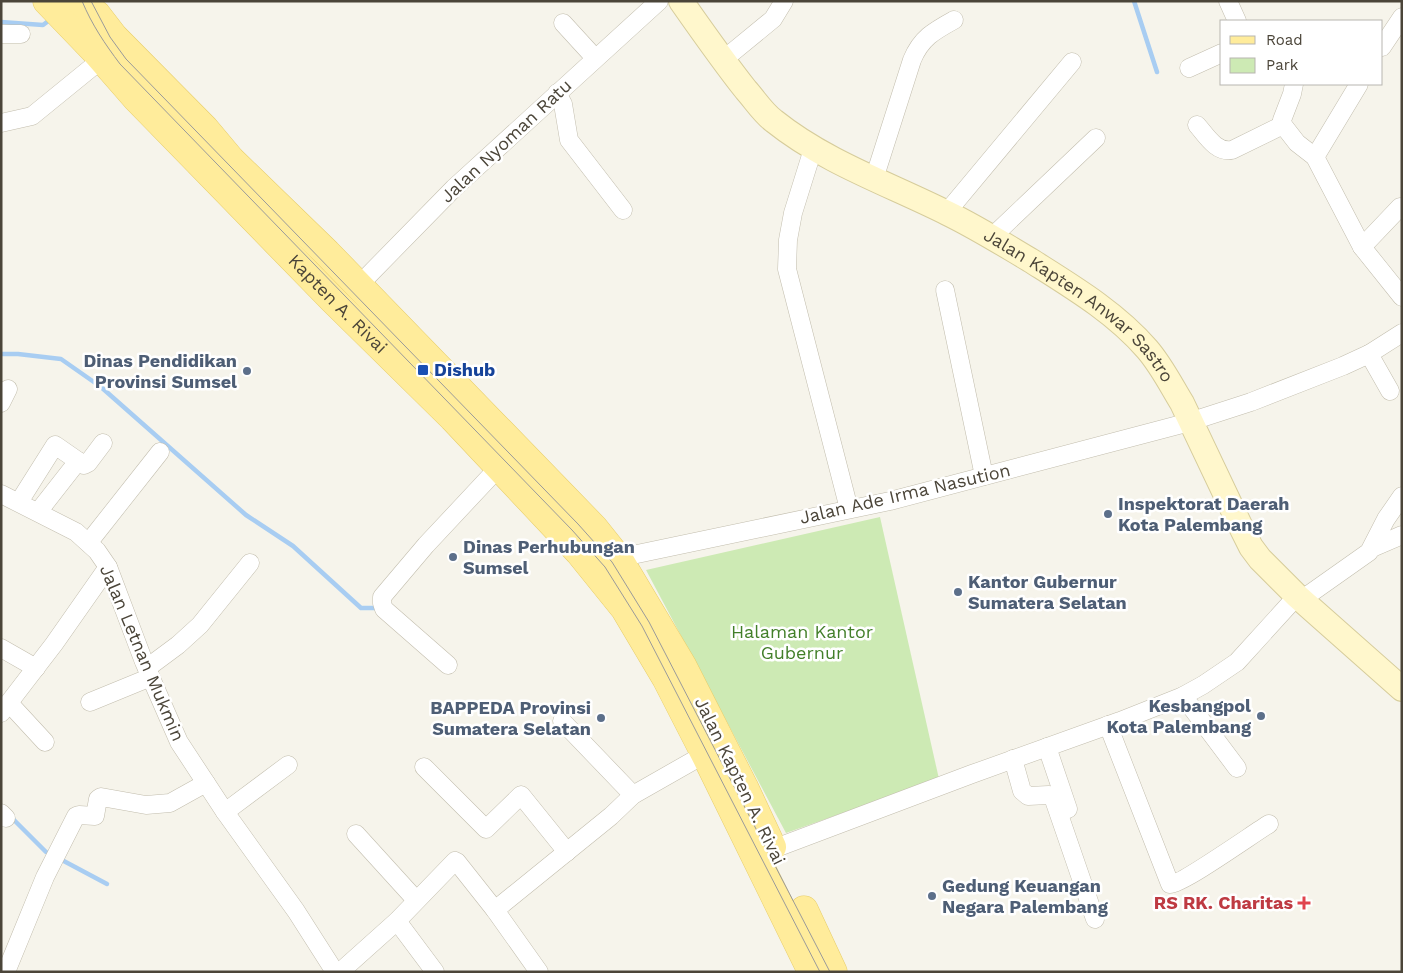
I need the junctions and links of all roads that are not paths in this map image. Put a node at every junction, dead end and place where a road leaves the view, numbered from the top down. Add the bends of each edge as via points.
1 (658, 1) edge
2 (681, 1) edge
3 (784, 1) edge
4 (1228, 1) edge
5 (65, 6) edge
6 (1402, 17) edge
7 (954, 20) dead end
8 (1237, 20) edge
9 (563, 23) dead end
10 (1, 34) edge
11 (21, 34) dead end
12 (1383, 46) edge
13 (1220, 54) edge
14 (595, 58) junction
15 (102, 59) junction
16 (723, 60) junction
17 (1072, 62) dead end
18 (1189, 68) dead end
19 (1294, 85) edge
20 (1358, 85) edge
21 (557, 93) junction
22 (1, 123) edge
23 (1196, 124) dead end
24 (1283, 126) junction
25 (1096, 138) dead end
26 (813, 149) junction
27 (1315, 157) junction
28 (874, 179) junction
29 (1400, 207) dead end
30 (622, 210) dead end
31 (946, 212) junction
32 (992, 237) junction
33 (1362, 247) junction
34 (359, 285) junction
35 (945, 290) dead end
36 (1402, 297) edge
37 (1402, 333) edge
38 (1369, 354) junction
39 (1390, 391) dead end
40 (1191, 422) junction
41 (103, 443) dead end
42 (160, 452) dead end
43 (78, 462) junction
44 (499, 467) junction
45 (984, 476) junction
46 (1, 494) edge
47 (1402, 496) edge
48 (19, 502) junction
49 (849, 509) junction
50 (38, 512) junction
51 (1402, 535) edge
52 (89, 542) junction
53 (1372, 548) junction
54 (618, 561) junction
55 (250, 563) dead end
56 (108, 568) junction
57 (1299, 598) junction
58 (633, 602) junction
59 (1, 648) edge
60 (448, 665) dead end
61 (36, 668) junction
62 (149, 673) junction
63 (1402, 689) edge
64 (1183, 696) junction
65 (90, 702) dead end
66 (5, 708) edge
67 (562, 721) dead end
68 (1108, 725) junction
69 (45, 742) dead end
70 (1048, 746) junction
71 (705, 754) junction
72 (1013, 759) junction
73 (288, 765) dead end
74 (424, 767) dead end
75 (1237, 768) dead end
76 (206, 783) junction
77 (633, 795) junction
78 (225, 812) junction
79 (1269, 824) dead end
80 (356, 834) dead end
81 (773, 849) junction
82 (567, 852) junction
83 (1094, 885) dead end
84 (416, 900) junction
85 (495, 910) junction
86 (1095, 919) dead end
87 (396, 921) junction
88 (6, 972) edge
89 (335, 972) edge
90 (340, 972) edge
91 (435, 972) edge
92 (539, 972) edge
93 (812, 972) edge
94 (833, 972) edge

1 - 14 street, Jalan Nyoman Ratu
2 - 16 street, Jalan Kapten Anwar Sastro
3 - 16 street via 773,19
4 - 8 street
5 - 15 main road, Kapten A. Rivai
5 - 34 main road, Kapten A. Rivai via 97,15 231,160
6 - 12 street
7 - 28 street via 938,28 918,46
9 - 14 street
10 - 11 street
13 - 18 street
14 - 21 street, Jalan Nyoman Ratu
15 - 22 street via 32,116
15 - 44 main road, Kapten A. Rivai via 342,310
16 - 26 street, Jalan Kapten Anwar Sastro via 772,120
17 - 31 street
19 - 24 street
20 - 27 street
21 - 30 street via 563,104 569,140
21 - 34 street, Jalan Nyoman Ratu via 454,188
23 - 24 street via 1218,148 1225,150 1232,150
24 - 27 street
25 - 32 street
26 - 28 street, Jalan Kapten Anwar Sastro
26 - 49 street via 792,213 787,268
27 - 33 street
28 - 31 street, Jalan Kapten Anwar Sastro
29 - 33 street
31 - 32 street, Jalan Kapten Anwar Sastro
32 - 40 street, Jalan Kapten Anwar Sastro via 1062,280 1128,329 1161,368
33 - 36 street
34 - 54 main road, Kapten A. Rivai via 594,528
35 - 45 street
37 - 38 street, Jalan Ade Irma Nasution
38 - 39 street
38 - 40 street, Jalan Ade Irma Nasution via 1251,402
40 - 45 street, Jalan Ade Irma Nasution
40 - 57 street, Jalan Kapten Anwar Sastro via 1251,547
41 - 43 street via 86,464
42 - 52 street
43 - 48 street via 55,445
43 - 50 street
44 - 54 main road, Kapten A. Rivai via 579,552
44 - 60 street via 382,598 384,609
45 - 49 street, Jalan Ade Irma Nasution via 890,502
46 - 48 street, Jalan Letnan Mukmin
47 - 53 street
48 - 50 street, Jalan Letnan Mukmin
49 - 54 street, Jalan Ade Irma Nasution
50 - 52 street, Jalan Letnan Mukmin
51 - 53 street
52 - 56 street, Jalan Letnan Mukmin
53 - 57 street via 1359,561
54 - 58 main road, Kapten A. Rivai
54 - 58 street via 636,559 633,564 639,582
55 - 62 street via 200,626
56 - 61 street
56 - 62 street, Jalan Letnan Mukmin
57 - 63 street, Jalan Kapten Anwar Sastro
57 - 64 street via 1237,662
58 - 71 main road, Jalan Kapten A. Rivai via 666,678
58 - 81 main road, Jalan Kapten A. Rivai via 683,667
59 - 61 street
61 - 66 street
62 - 65 street
62 - 76 street, Jalan Letnan Mukmin via 179,742
64 - 68 street
64 - 75 street
66 - 69 street
67 - 77 street
68 - 70 street
68 - 79 street via 1170,884 1190,875
70 - 72 street
70 - 83 street
71 - 77 street
71 - 93 main road, Jalan Kapten A. Rivai
72 - 81 street
72 - 86 street via 1025,794 1053,797
73 - 78 street
74 - 82 street via 486,829 521,796
76 - 78 street, Jalan Letnan Mukmin
76 - 88 street via 170,803 146,805 101,796 95,816 76,816
77 - 82 street
78 - 89 street, Jalan Letnan Mukmin via 296,910
80 - 84 street
81 - 94 main road, Jalan Kapten A. Rivai
82 - 85 street
84 - 85 street via 456,861
84 - 87 street
85 - 92 street
87 - 90 street
87 - 91 street

